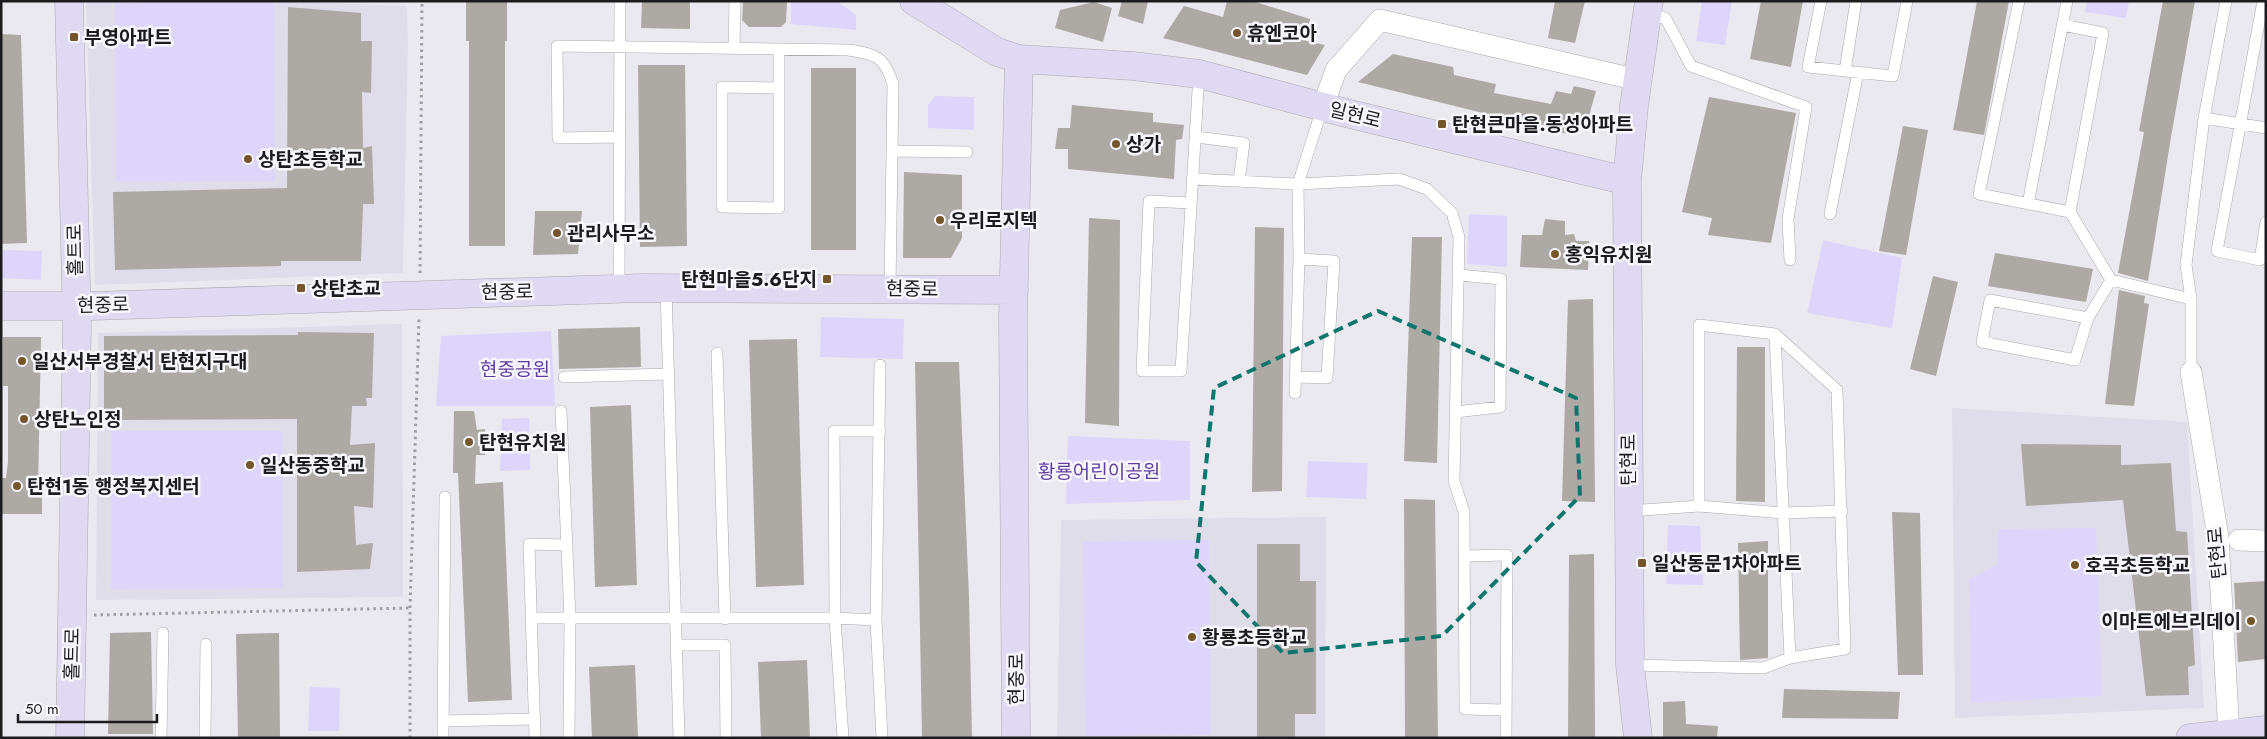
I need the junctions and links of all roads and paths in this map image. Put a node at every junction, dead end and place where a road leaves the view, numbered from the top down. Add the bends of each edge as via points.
1 (69, 1) edge
2 (422, 1) edge
3 (620, 1) edge
4 (735, 1) edge
5 (914, 1) edge
6 (1820, 1) edge
7 (1856, 1) edge
8 (1906, 1) edge
9 (2019, 1) edge
10 (2067, 1) edge
11 (2226, 1) edge
12 (2263, 1) edge
13 (1648, 6) edge
14 (2063, 25) junction
15 (620, 47) junction
16 (734, 48) junction
17 (779, 49) junction
18 (1019, 59) junction
19 (1845, 71) junction
20 (1858, 72) junction
21 (1200, 74) junction
22 (1638, 80) junction
23 (779, 88) junction
24 (1324, 106) junction
25 (2204, 118) junction
26 (2239, 124) junction
27 (2266, 128) edge
28 (619, 137) junction
29 (1196, 138) junction
30 (892, 151) junction
31 (967, 152) dead end
32 (1193, 179) junction
33 (1239, 181) junction
34 (1627, 181) junction
35 (1298, 184) junction
36 (1191, 203) junction
37 (2028, 204) junction
38 (2070, 212) junction
39 (1830, 214) dead end
40 (2266, 222) edge
41 (1299, 259) junction
42 (1790, 260) dead end
43 (1459, 275) junction
44 (420, 278) dead end
45 (2111, 280) junction
46 (666, 288) junction
47 (890, 288) junction
48 (619, 290) junction
49 (1014, 290) junction
50 (2192, 300) junction
51 (1, 306) edge
52 (76, 306) junction
53 (418, 318) dead end
54 (2088, 318) junction
55 (1775, 334) junction
56 (717, 353) dead end
57 (880, 365) dead end
58 (2191, 372) joint
59 (668, 374) junction
60 (564, 377) dead end
61 (1295, 377) junction
62 (1295, 393) dead end
63 (561, 411) dead end
64 (1455, 412) junction
65 (880, 431) junction
66 (445, 497) dead end
67 (1699, 506) junction
68 (1628, 511) junction
69 (1842, 511) junction
70 (1784, 512) junction
71 (2239, 540) dead end
72 (2266, 541) edge
73 (567, 545) junction
74 (1466, 556) junction
75 (410, 608) junction
76 (86, 616) dead end
77 (531, 618) junction
78 (570, 618) junction
79 (675, 618) junction
80 (835, 618) junction
81 (725, 619) junction
82 (876, 620) junction
83 (163, 633) dead end
84 (206, 644) dead end
85 (676, 645) junction
86 (1790, 658) junction
87 (1630, 665) junction
88 (1505, 710) junction
89 (534, 719) junction
90 (443, 722) junction
91 (2266, 730) edge
92 (2229, 735) junction
93 (70, 738) edge
94 (160, 738) edge
95 (205, 738) edge
96 (410, 738) edge
97 (443, 738) edge
98 (534, 738) edge
99 (569, 738) edge
100 (679, 738) edge
101 (726, 738) edge
102 (843, 738) edge
103 (882, 738) edge
104 (1016, 738) edge
105 (1506, 738) edge
106 (1638, 738) edge
107 (2190, 738) edge

1 - 52 street, 홀트로
2 - 44 path
3 - 15 lane
4 - 16 lane
5 - 18 street, 일현로 via 997,52
6 - 19 lane via 1808,67
7 - 19 lane
8 - 20 lane via 1893,76
9 - 37 lane via 1979,194
10 - 14 lane
11 - 25 lane
12 - 26 lane
13 - 22 street
13 - 42 lane via 1666,19 1691,66 1806,107 1788,219
14 - 37 lane
14 - 38 lane via 2103,33
15 - 16 lane
15 - 28 lane
15 - 28 lane via 557,46 558,138
16 - 17 lane
17 - 23 lane
17 - 30 lane via 848,50 882,60 893,84
18 - 21 street, 일현로 via 1134,66
18 - 49 street, 현중로
19 - 20 lane
20 - 39 lane
21 - 24 street, 일현로
21 - 29 lane
22 - 24 street via 1380,20 1336,70
22 - 34 street
23 - 23 lane via 779,208 722,207 722,88
24 - 34 street, 일현로
24 - 35 lane
25 - 26 lane
25 - 50 lane via 2186,265
26 - 27 lane
26 - 40 lane via 2217,251 2260,260
28 - 48 lane
29 - 32 lane
29 - 33 lane via 1244,143
30 - 31 lane
30 - 47 lane
32 - 33 lane
32 - 36 lane
33 - 35 lane
34 - 68 street, 탄현로
35 - 41 lane
35 - 43 lane via 1399,179 1427,189 1452,213 1459,237
36 - 36 lane via 1181,371 1142,371 1149,201
37 - 38 lane
38 - 45 lane
41 - 61 lane
41 - 61 lane via 1334,261 1327,378
43 - 64 lane
43 - 64 lane via 1501,279 1500,407
45 - 50 lane
45 - 54 lane
46 - 47 street, 현중로
46 - 48 street, 현중로
46 - 59 lane
47 - 49 street, 현중로
48 - 52 street, 현중로
49 - 104 street, 현중로
50 - 58 lane
51 - 52 street, 현중로
52 - 93 street, 홀트로
53 - 75 path
54 - 54 lane via 2075,360 1982,342 1990,300
55 - 67 lane via 1699,325
55 - 69 lane via 1837,390
55 - 70 lane
56 - 81 lane
57 - 65 lane
58 - 92 street, 탄현로 via 2218,537
59 - 60 lane
59 - 79 lane
61 - 62 lane
63 - 73 lane
64 - 74 lane via 1454,481 1464,512
65 - 80 lane via 834,431
65 - 82 lane
66 - 90 lane
67 - 68 lane
67 - 70 lane
68 - 87 street, 탄현로
69 - 70 lane
69 - 86 lane via 1845,649
70 - 86 lane
71 - 72 street
73 - 77 lane via 529,544
73 - 78 lane
74 - 88 lane via 1466,709
74 - 88 lane via 1507,555
75 - 76 path
75 - 96 path
77 - 78 lane
77 - 89 lane
78 - 79 lane
78 - 99 lane
79 - 81 lane
79 - 85 lane
80 - 81 lane
80 - 82 lane
80 - 102 lane
82 - 103 lane
83 - 94 lane
84 - 95 lane
85 - 100 lane
85 - 101 lane via 725,645
86 - 87 lane via 1763,668
87 - 106 street, 탄현로
88 - 105 lane
89 - 90 lane
89 - 98 lane
90 - 97 lane
91 - 92 street
92 - 107 street

